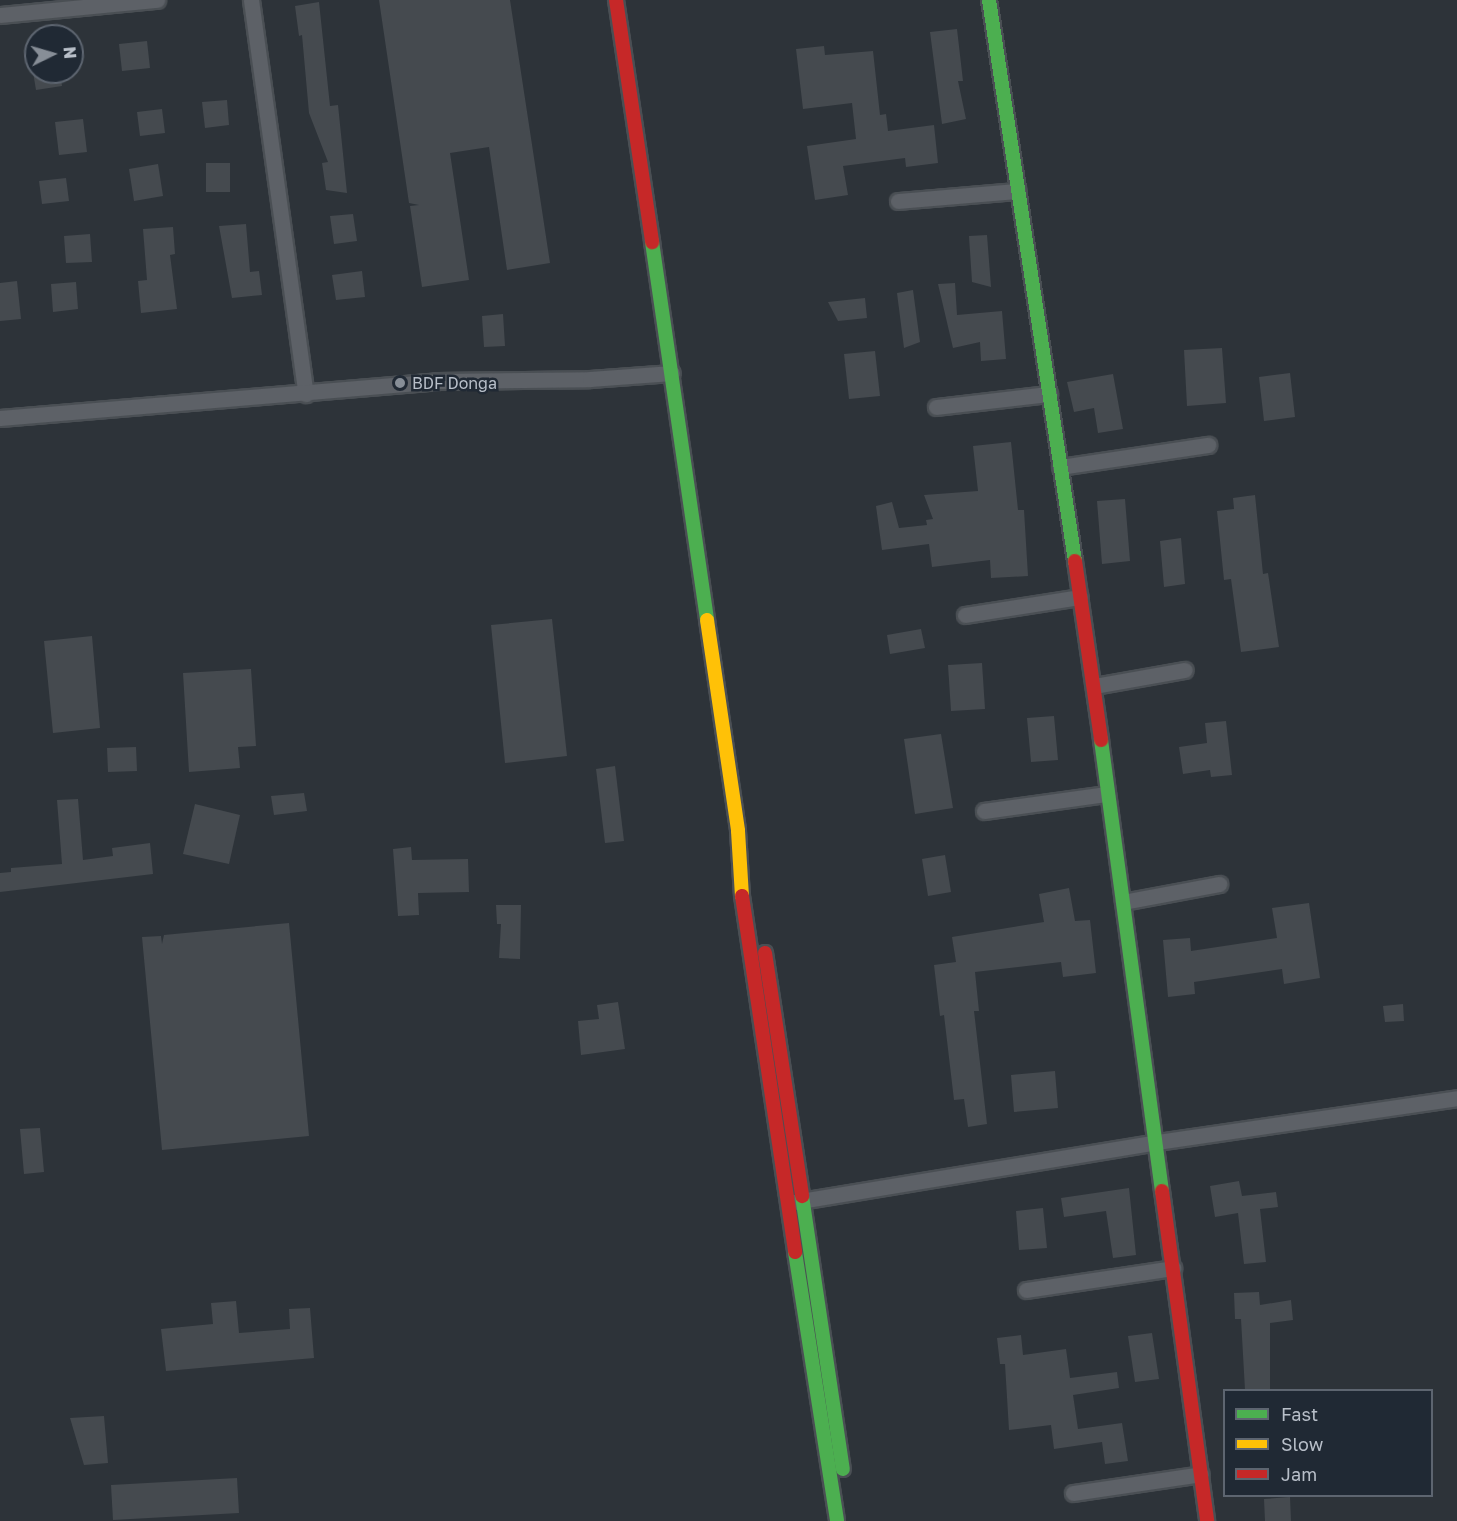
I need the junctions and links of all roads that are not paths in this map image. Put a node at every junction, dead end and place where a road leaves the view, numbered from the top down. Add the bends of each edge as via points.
1 (157, 0) edge
2 (251, 0) edge
3 (616, 0) edge
4 (989, 0) edge
5 (0, 15) edge
6 (1018, 191) junction
7 (898, 201) dead end
8 (672, 373) junction
9 (306, 394) junction
10 (1049, 394) junction
11 (936, 407) dead end
12 (0, 418) edge
13 (1208, 445) dead end
14 (1060, 467) junction
15 (1080, 597) junction
16 (965, 615) dead end
17 (1185, 669) dead end
18 (1094, 686) junction
19 (1107, 794) junction
20 (984, 811) dead end
21 (738, 831) junction
22 (1218, 884) dead end
23 (1123, 902) junction
24 (1457, 1098) edge
25 (1157, 1142) junction
26 (802, 1200) junction
27 (786, 1203) junction
28 (1173, 1268) junction
29 (1026, 1290) dead end
30 (1201, 1474) junction
31 (1073, 1493) dead end
32 (837, 1521) edge
33 (851, 1521) edge
34 (1207, 1521) edge

1 - 5 street
2 - 9 street
3 - 8 main road
4 - 6 main road
6 - 7 street
6 - 10 main road
8 - 9 street via 590,379 436,381
8 - 21 main road
9 - 12 street
10 - 11 street
10 - 14 main road
13 - 14 street
14 - 15 main road
15 - 16 street
15 - 18 main road
17 - 18 street
18 - 19 main road
19 - 20 street
19 - 23 main road
21 - 26 main road via 755,892
21 - 27 main road via 742,899
22 - 23 street
23 - 25 main road
24 - 25 street
25 - 26 street
25 - 28 main road
26 - 27 street
26 - 33 main road
27 - 32 main road
28 - 29 street
28 - 30 main road
30 - 31 street
30 - 34 main road

